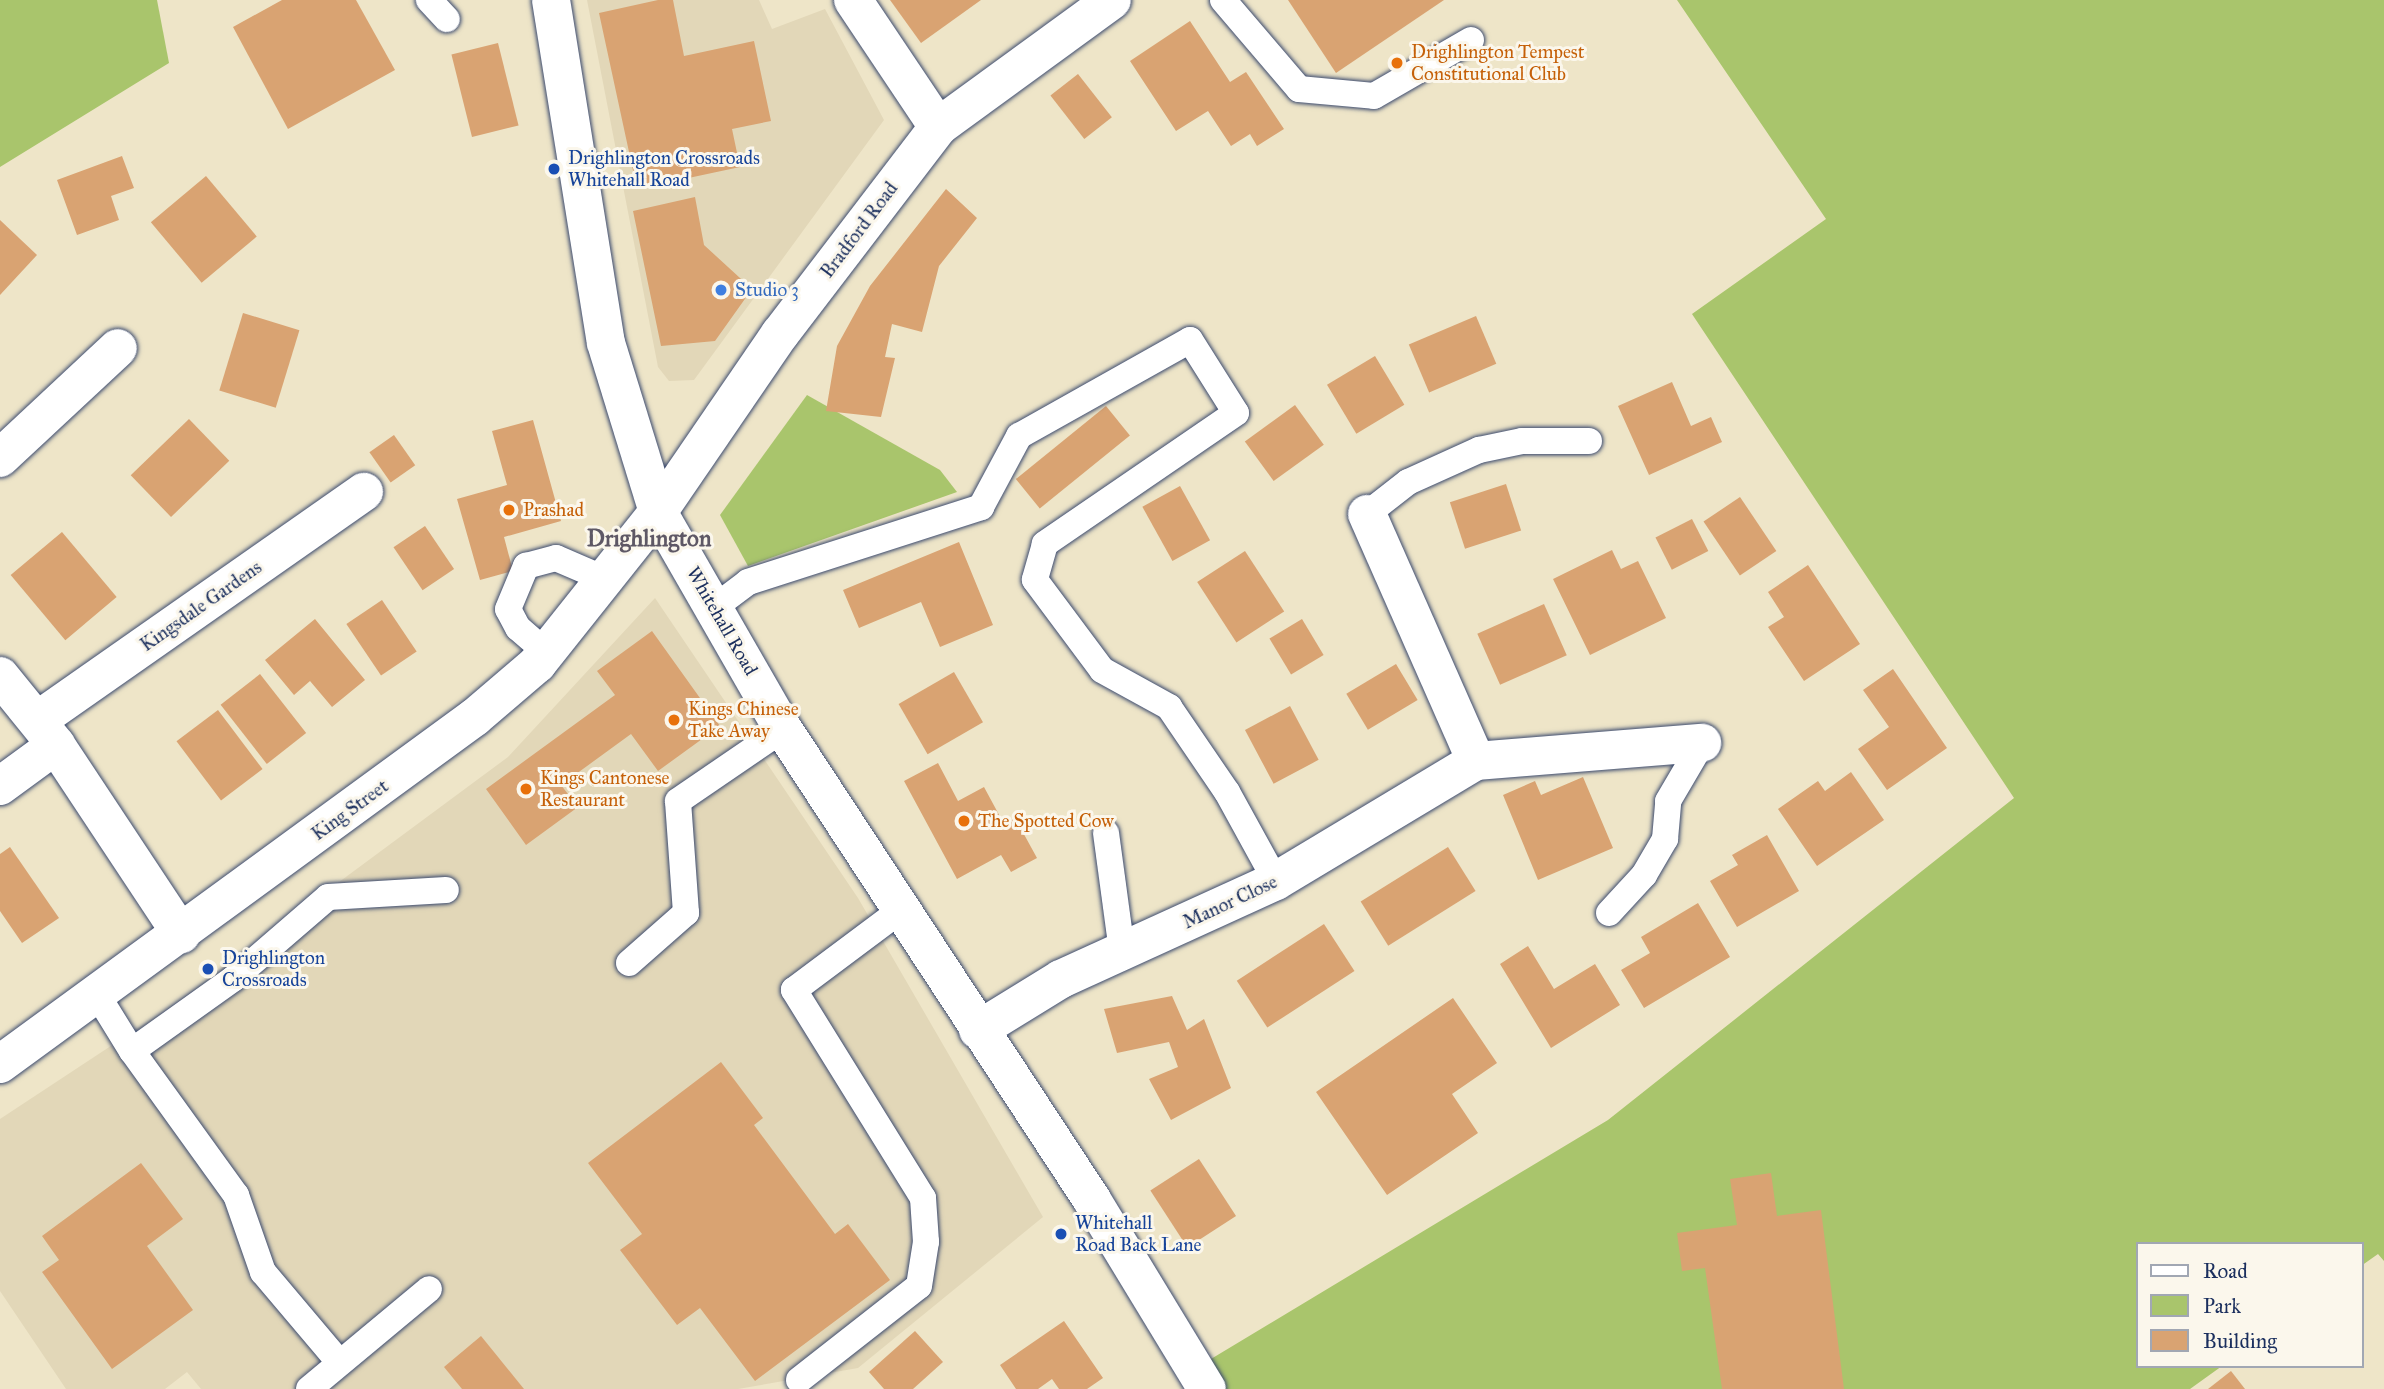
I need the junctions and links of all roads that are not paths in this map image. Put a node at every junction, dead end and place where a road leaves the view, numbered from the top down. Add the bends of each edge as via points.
1 (551, 0) edge
2 (853, 0) edge
3 (1112, 0) edge
4 (1223, 0) edge
5 (1471, 40) dead end
6 (938, 127) junction
7 (118, 348) dead end
8 (1589, 441) dead end
9 (0, 458) edge
10 (364, 492) dead end
11 (659, 512) junction
12 (1367, 514) joint
13 (607, 580) junction
14 (715, 607) junction
15 (547, 653) junction
16 (0, 676) edge
17 (783, 729) junction
18 (47, 732) junction
19 (1702, 743) joint
20 (1476, 761) junction
21 (0, 786) edge
22 (1106, 833) dead end
23 (1276, 881) junction
24 (446, 890) dead end
25 (901, 910) junction
26 (1609, 913) dead end
27 (181, 934) junction
28 (1122, 952) junction
29 (629, 963) dead end
30 (98, 996) junction
31 (978, 1030) junction
32 (132, 1051) junction
33 (0, 1064) edge
34 (429, 1289) dead end
35 (339, 1362) junction
36 (1201, 1379) edge
37 (799, 1380) dead end
38 (309, 1389) edge

1 - 11 main road, Whitehall Road via 606,343
2 - 6 main road
3 - 6 main road, Bradford Road
4 - 5 lane via 1299,89 1374,96
6 - 11 main road, Bradford Road via 780,334
7 - 9 main road
8 - 12 lane via 1522,441 1479,450 1408,482
10 - 18 main road, Kingsdale Gardens
11 - 13 main road, King Street
11 - 14 main road, Whitehall Road
12 - 20 main road
13 - 15 main road, King Street
13 - 15 lane via 556,558 526,566 508,609 518,628
14 - 17 main road, Whitehall Road
14 - 23 lane via 748,582 981,507 1019,436 1191,340 1236,414 1045,544 1035,580 1102,670 1169,707 1227,792
15 - 27 main road, King Street via 475,717
16 - 18 main road
17 - 25 main road, Whitehall Road
17 - 29 lane via 678,801 686,913
18 - 21 main road, Kingsdale Gardens
18 - 27 main road
19 - 20 main road, Manor Close
19 - 26 lane via 1668,801 1665,839 1644,875
20 - 23 main road, Manor Close
22 - 28 lane
23 - 28 main road, Manor Close
24 - 32 lane via 328,897 233,979
25 - 31 main road, Whitehall Road
25 - 37 lane via 794,990 923,1198 926,1242 919,1286
27 - 30 main road, King Street
28 - 31 main road, Manor Close via 1061,979
30 - 32 lane
30 - 33 main road, King Street
31 - 36 main road, Whitehall Road
32 - 35 lane via 236,1195 263,1272
34 - 35 lane
35 - 38 lane

